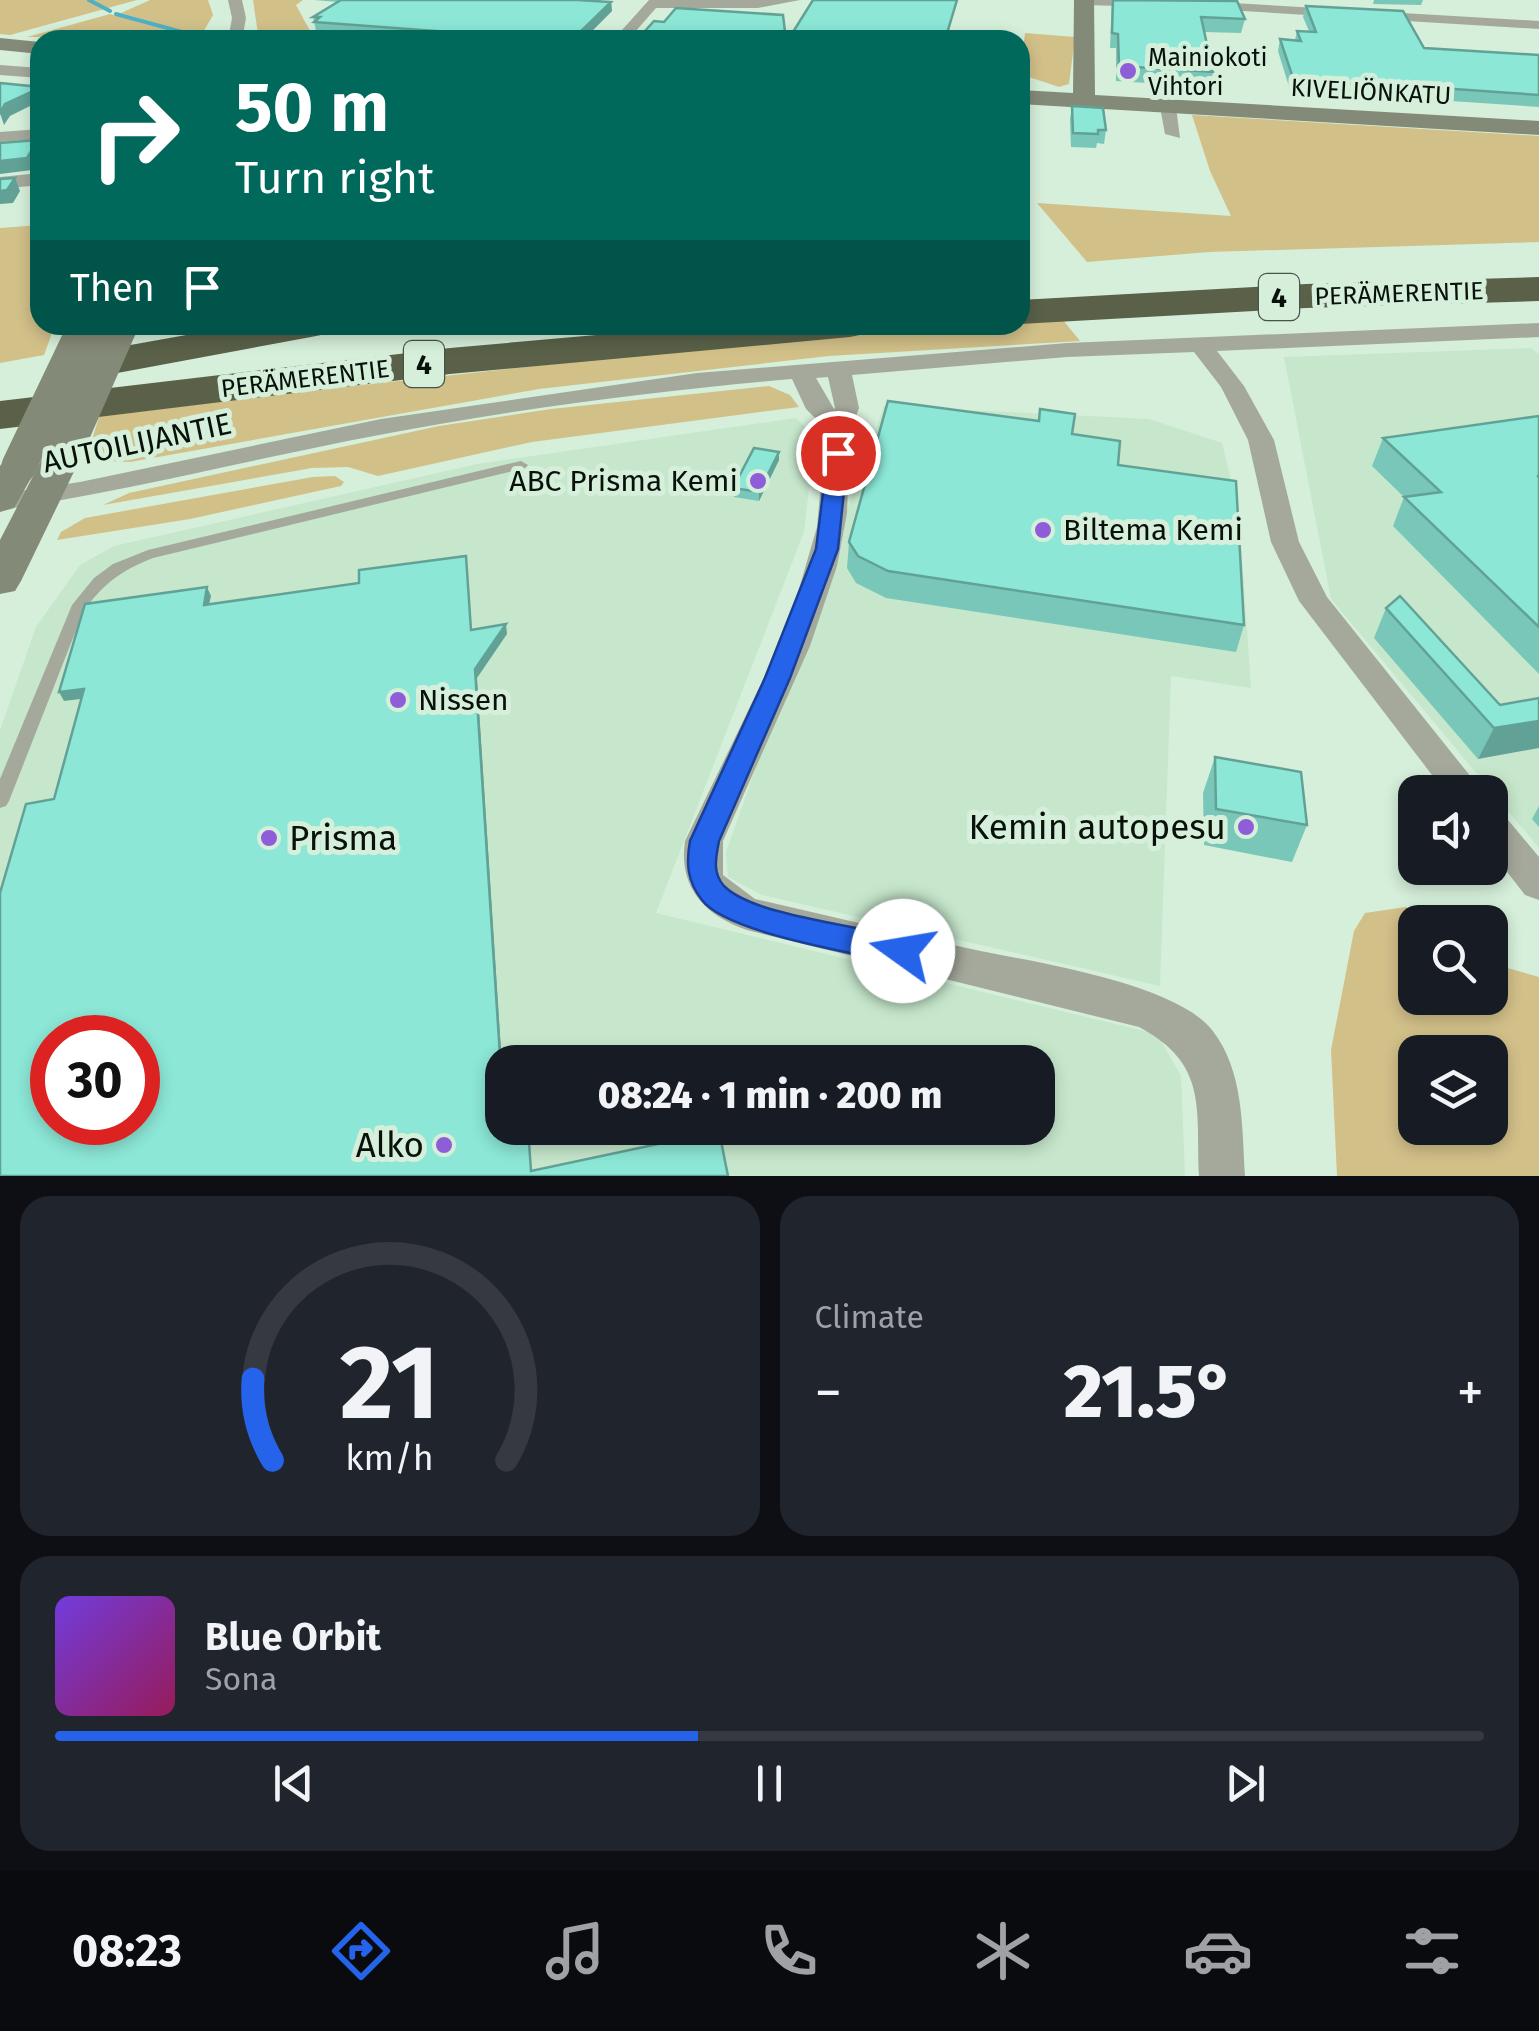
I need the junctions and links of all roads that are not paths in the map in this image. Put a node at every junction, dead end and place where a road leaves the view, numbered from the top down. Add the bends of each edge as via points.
1 (235, 0) edge
2 (793, 0) edge
3 (1085, 1) edge
4 (655, 2) edge
5 (1243, 3) edge
6 (1170, 4) edge
7 (1187, 4) edge
8 (1366, 6) edge
9 (1521, 24) junction
10 (1539, 25) edge
11 (237, 30) edge
12 (629, 30) edge
13 (0, 44) edge
14 (30, 47) edge
15 (1539, 48) edge
16 (0, 70) edge
17 (30, 72) edge
18 (1030, 98) edge
19 (1084, 102) junction
20 (1168, 106) junction
21 (1539, 128) edge
22 (1174, 134) dead end
23 (30, 135) edge
24 (0, 138) edge
25 (30, 181) edge
26 (0, 183) edge
27 (1539, 266) edge
28 (1030, 284) edge
29 (1539, 289) edge
30 (1030, 311) edge
31 (1538, 331) edge
32 (82, 335) edge
33 (116, 335) edge
34 (262, 335) edge
35 (467, 335) edge
36 (1200, 344) junction
37 (844, 345) edge
38 (800, 370) junction
39 (0, 387) edge
40 (0, 415) edge
41 (836, 424) junction
42 (521, 465) dead end
43 (29, 481) junction
44 (0, 501) edge
45 (0, 581) edge
46 (1452, 775) edge
47 (0, 801) edge
48 (1508, 846) edge
49 (1539, 884) edge
50 (1222, 1176) edge

1 - 11 street
2 - 4 street
3 - 6 street
3 - 19 main road
4 - 12 street
5 - 7 street
5 - 8 street
8 - 9 street
9 - 10 street
9 - 15 street
13 - 14 main road
16 - 17 street
18 - 19 main road, KIVELIÖNKATU
19 - 20 main road, KIVELIÖNKATU
20 - 21 main road, KIVELIÖNKATU
20 - 22 street
23 - 24 street
25 - 26 street
27 - 28 highway, PERÄMERENTIE / 4
29 - 30 highway, PERÄMERENTIE / 4
31 - 36 street, AUTOILIJANTIE
32 - 43 main road, bridge
33 - 43 main road, bridge via 64,453
34 - 39 highway
35 - 39 highway, PERÄMERENTIE / 4
36 - 37 street, AUTOILIJANTIE
36 - 46 street via 1261,440 1285,542 1314,601
37 - 38 street, AUTOILIJANTIE
37 - 40 highway, PERÄMERENTIE / 4 via 450,361
37 - 41 street via 847,408
38 - 41 street via 818,409
38 - 43 street, AUTOILIJANTIE via 492,407
41 - 50 street via 827,549 704,841 704,882 747,914 1114,1000 1173,1020 1214,1071
42 - 47 lane via 148,555 118,568 77,609
43 - 44 main road
43 - 45 main road
48 - 49 street

